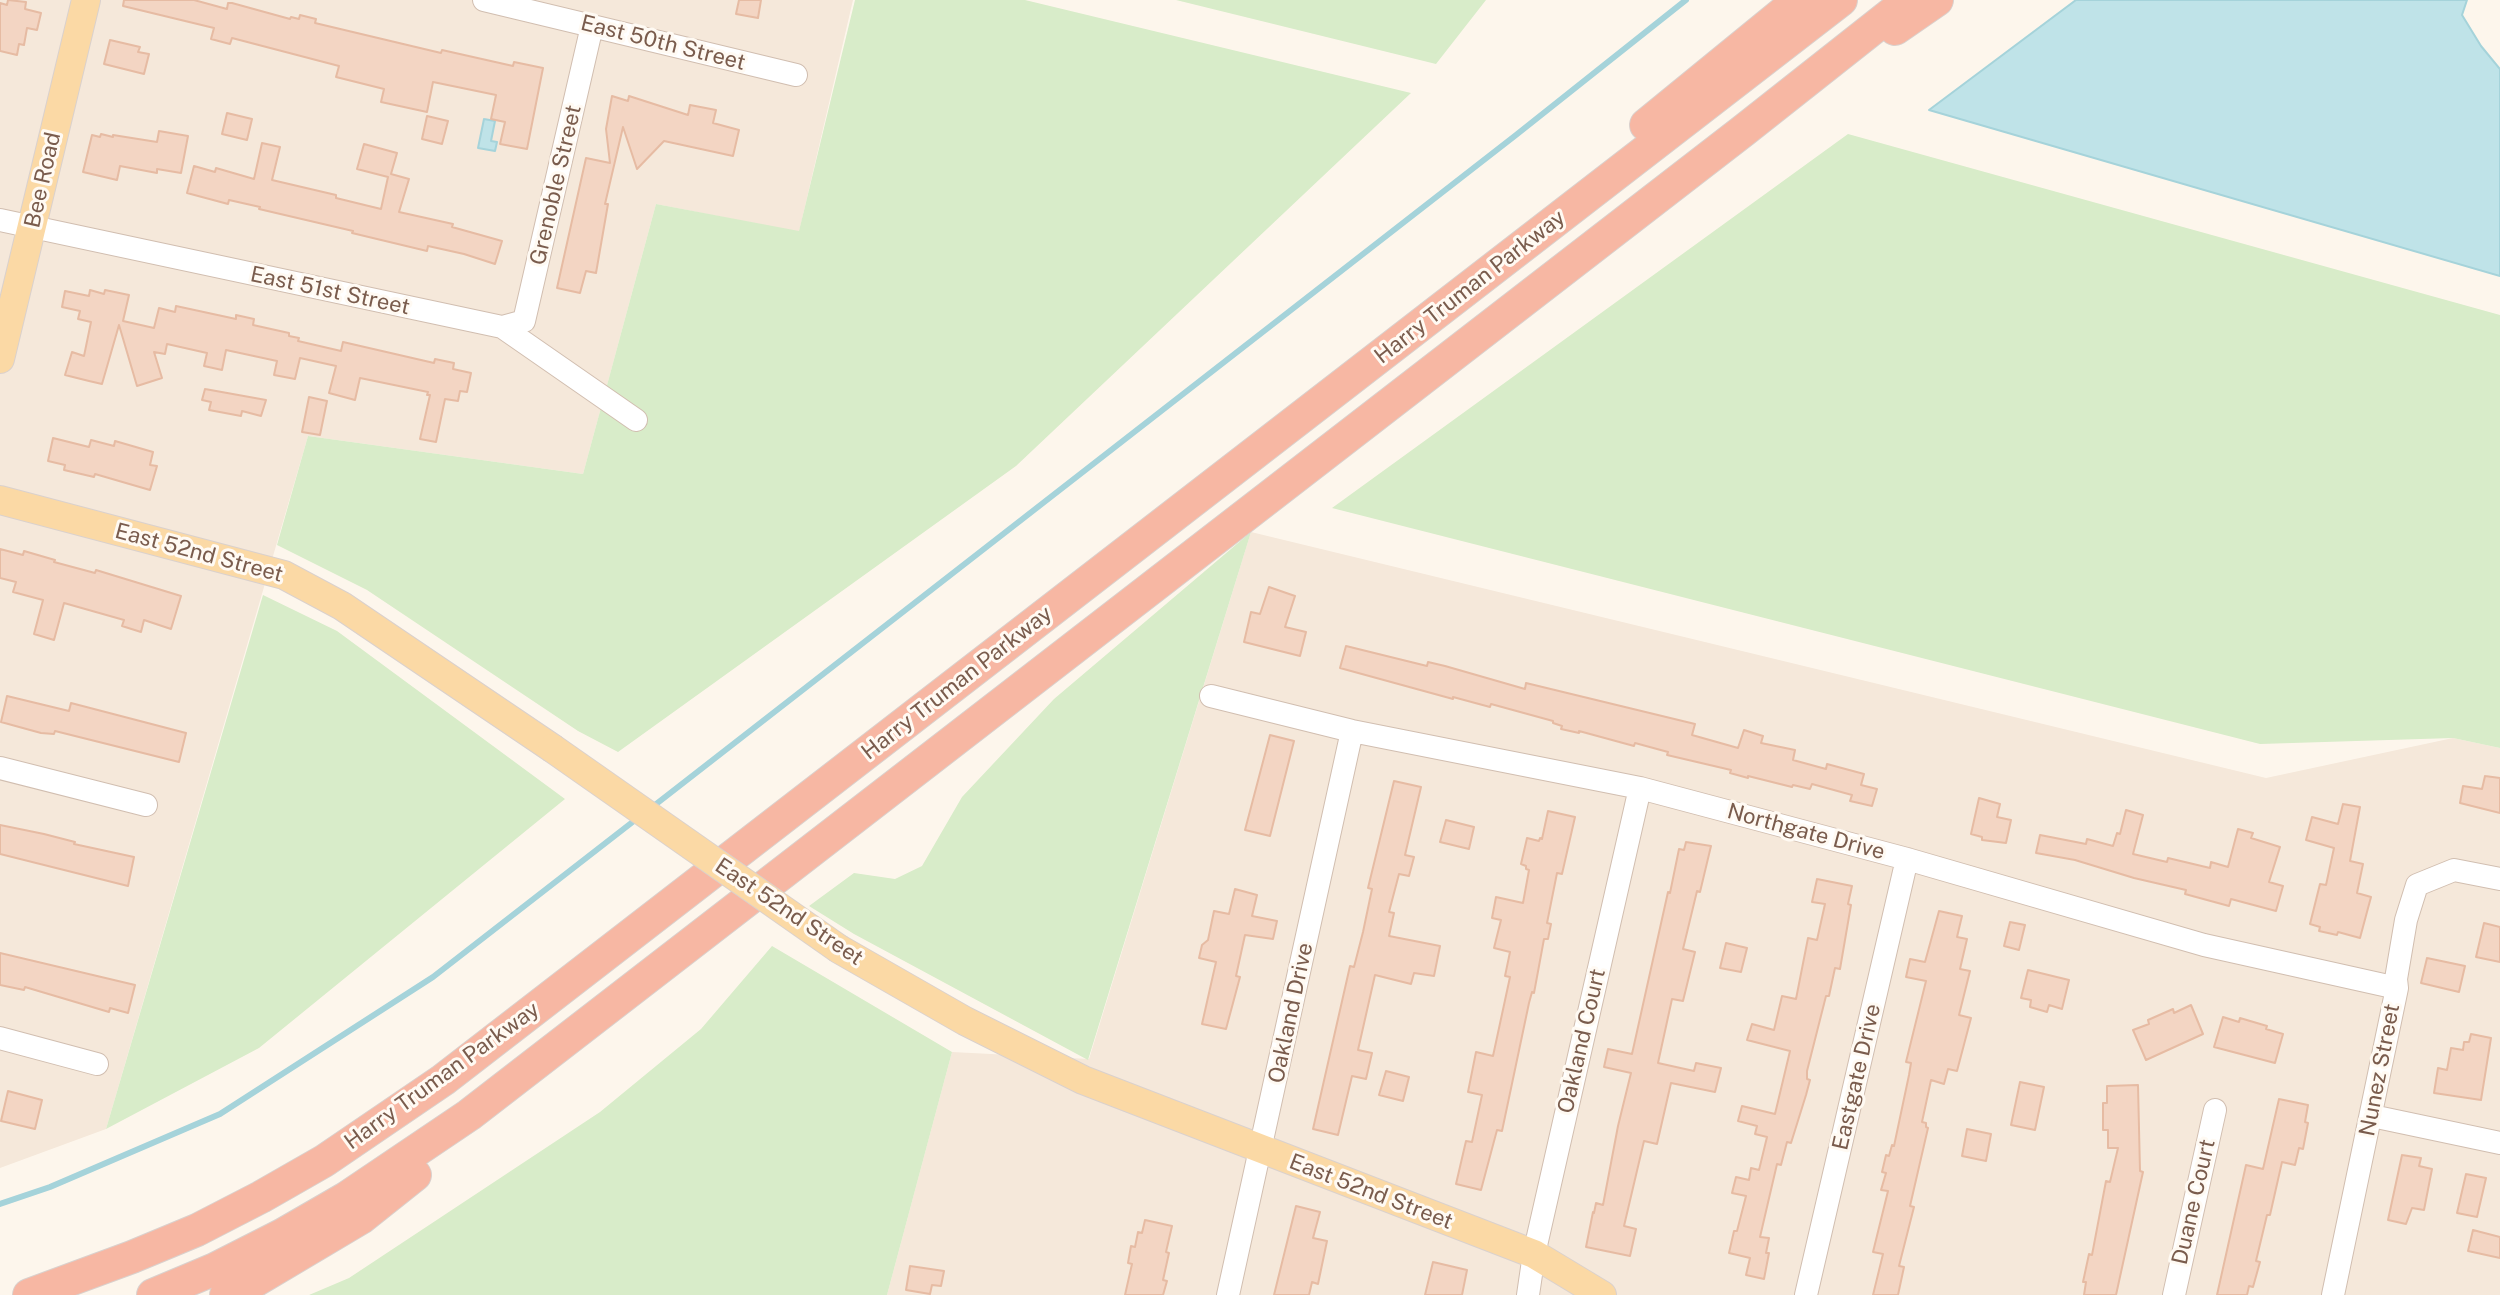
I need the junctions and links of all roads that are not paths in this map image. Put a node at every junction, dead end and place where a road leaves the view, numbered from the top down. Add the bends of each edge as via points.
1 (86, 0) edge
2 (484, 0) edge
3 (1799, 0) edge
4 (1841, 0) edge
5 (1909, 0) edge
6 (1937, 0) edge
7 (592, 26) junction
8 (796, 75) dead end
9 (1743, 131) junction
10 (0, 220) edge
11 (32, 227) junction
12 (502, 327) junction
13 (0, 359) edge
14 (636, 420) dead end
15 (0, 500) edge
16 (1109, 566) junction
17 (1211, 696) dead end
18 (1352, 731) junction
19 (0, 768) edge
20 (1640, 788) junction
21 (146, 805) dead end
22 (1907, 859) junction
23 (2500, 879) edge
24 (2397, 988) junction
25 (0, 1038) edge
26 (97, 1064) dead end
27 (533, 1065) junction
28 (2215, 1110) dead end
29 (2372, 1116) junction
30 (2500, 1143) edge
31 (1260, 1150) junction
32 (1534, 1254) junction
33 (29, 1295) edge
34 (153, 1295) edge
35 (226, 1295) edge
36 (1228, 1295) edge
37 (1528, 1295) edge
38 (1602, 1295) edge
39 (1806, 1295) edge
40 (2174, 1295) edge
41 (2333, 1295) edge

1 - 11 main road, Bee Road
2 - 7 street, East 50th Street
3 - 16 highway
4 - 16 highway, Harry Truman Parkway
5 - 9 highway, Harry Truman Parkway
6 - 9 highway
7 - 8 street, East 50th Street
7 - 12 street, Grenoble Street via 524,321
9 - 27 highway, Harry Truman Parkway
10 - 11 street, East 51st Street
11 - 12 street, East 51st Street
11 - 13 main road, Bee Road
12 - 14 street, East 51st Street
15 - 31 main road, East 52nd Street, bridge via 284,575 342,606 839,949 1083,1080
16 - 33 highway, Harry Truman Parkway via 384,1122 197,1230
17 - 18 street, Northgate Drive
18 - 20 street, Northgate Drive
18 - 31 street, Oakland Drive
19 - 21 street
20 - 22 street, Northgate Drive
20 - 32 street, Oakland Court
22 - 24 street, Northgate Drive via 2204,945
22 - 39 street, Eastgate Drive
23 - 24 street, Nunez Street via 2454,870 2417,885 2406,920
24 - 29 street, Nunez Street
25 - 26 street
27 - 34 highway, Harry Truman Parkway via 346,1198 215,1269
27 - 35 highway via 450,1147 361,1218
28 - 40 street, Duane Court
29 - 30 street
29 - 41 street, Nunez Street
31 - 32 main road, East 52nd Street
31 - 36 street, Oakland Drive
32 - 37 street, Oakland Court
32 - 38 main road, East 52nd Street

